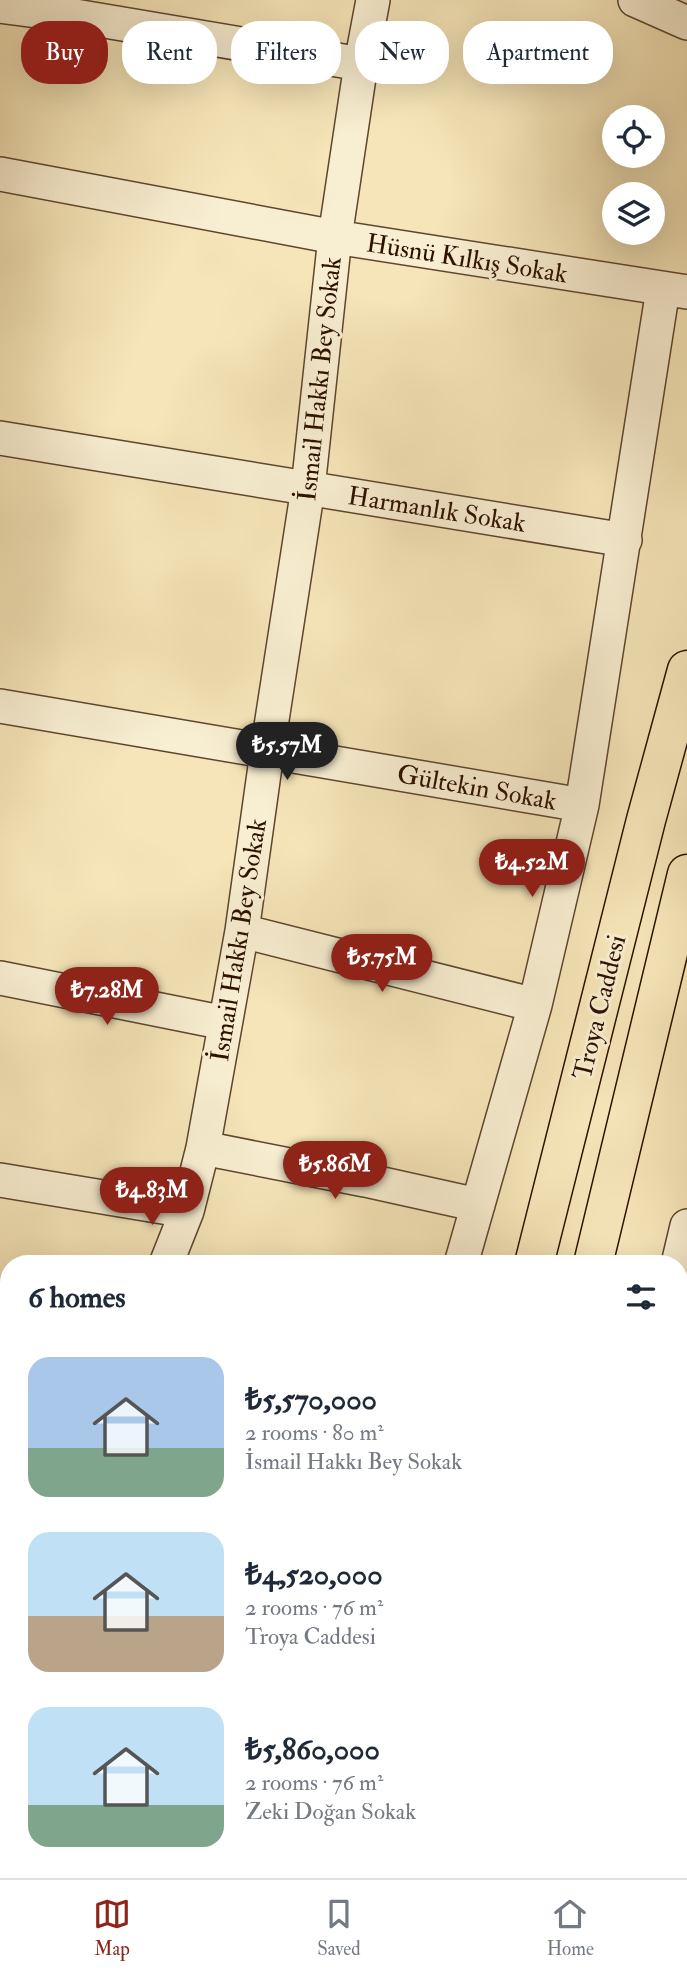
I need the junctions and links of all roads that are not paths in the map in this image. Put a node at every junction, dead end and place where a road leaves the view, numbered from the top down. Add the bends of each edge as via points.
1 (373, 0) edge
2 (635, 0) edge
3 (0, 6) edge
4 (79, 8) edge
5 (369, 21) edge
6 (687, 23) edge
7 (355, 63) edge
8 (358, 84) edge
9 (0, 174) edge
10 (335, 237) junction
11 (675, 291) edge
12 (0, 438) edge
13 (309, 488) junction
14 (625, 540) junction
15 (687, 670) edge
16 (0, 706) edge
17 (267, 751) junction
18 (582, 805) junction
19 (687, 874) edge
20 (242, 931) junction
21 (0, 978) edge
22 (535, 1005) junction
23 (225, 1023) junction
24 (203, 1148) junction
25 (0, 1180) edge
26 (478, 1205) junction
27 (187, 1211) junction
28 (687, 1226) edge
29 (170, 1255) edge
30 (464, 1255) edge
31 (536, 1255) edge
32 (595, 1255) edge
33 (680, 1255) edge

1 - 5 street, İsmail Hakkı Bey Sokak
2 - 6 street
3 - 4 street
4 - 7 street
8 - 10 street, İsmail Hakkı Bey Sokak
9 - 10 street, Hüsnü Kılkış Sokak
10 - 11 street, Hüsnü Kılkış Sokak
10 - 13 street, İsmail Hakkı Bey Sokak
11 - 14 street
12 - 13 street, Harmanlık Sokak
13 - 14 street, Harmanlık Sokak
13 - 17 street, İsmail Hakkı Bey Sokak
14 - 18 street
15 - 31 main road, Troya Caddesi
16 - 17 street, Gültekin Sokak
17 - 18 street, Gültekin Sokak
17 - 20 street, İsmail Hakkı Bey Sokak
18 - 22 street
19 - 32 main road, Troya Caddesi
20 - 22 street
20 - 23 street, İsmail Hakkı Bey Sokak
21 - 23 street
22 - 26 street
23 - 24 street, İsmail Hakkı Bey Sokak
24 - 26 street
24 - 27 street, İsmail Hakkı Bey Sokak
25 - 27 street
26 - 30 street
27 - 29 street, İsmail Hakkı Bey Sokak
28 - 33 street

